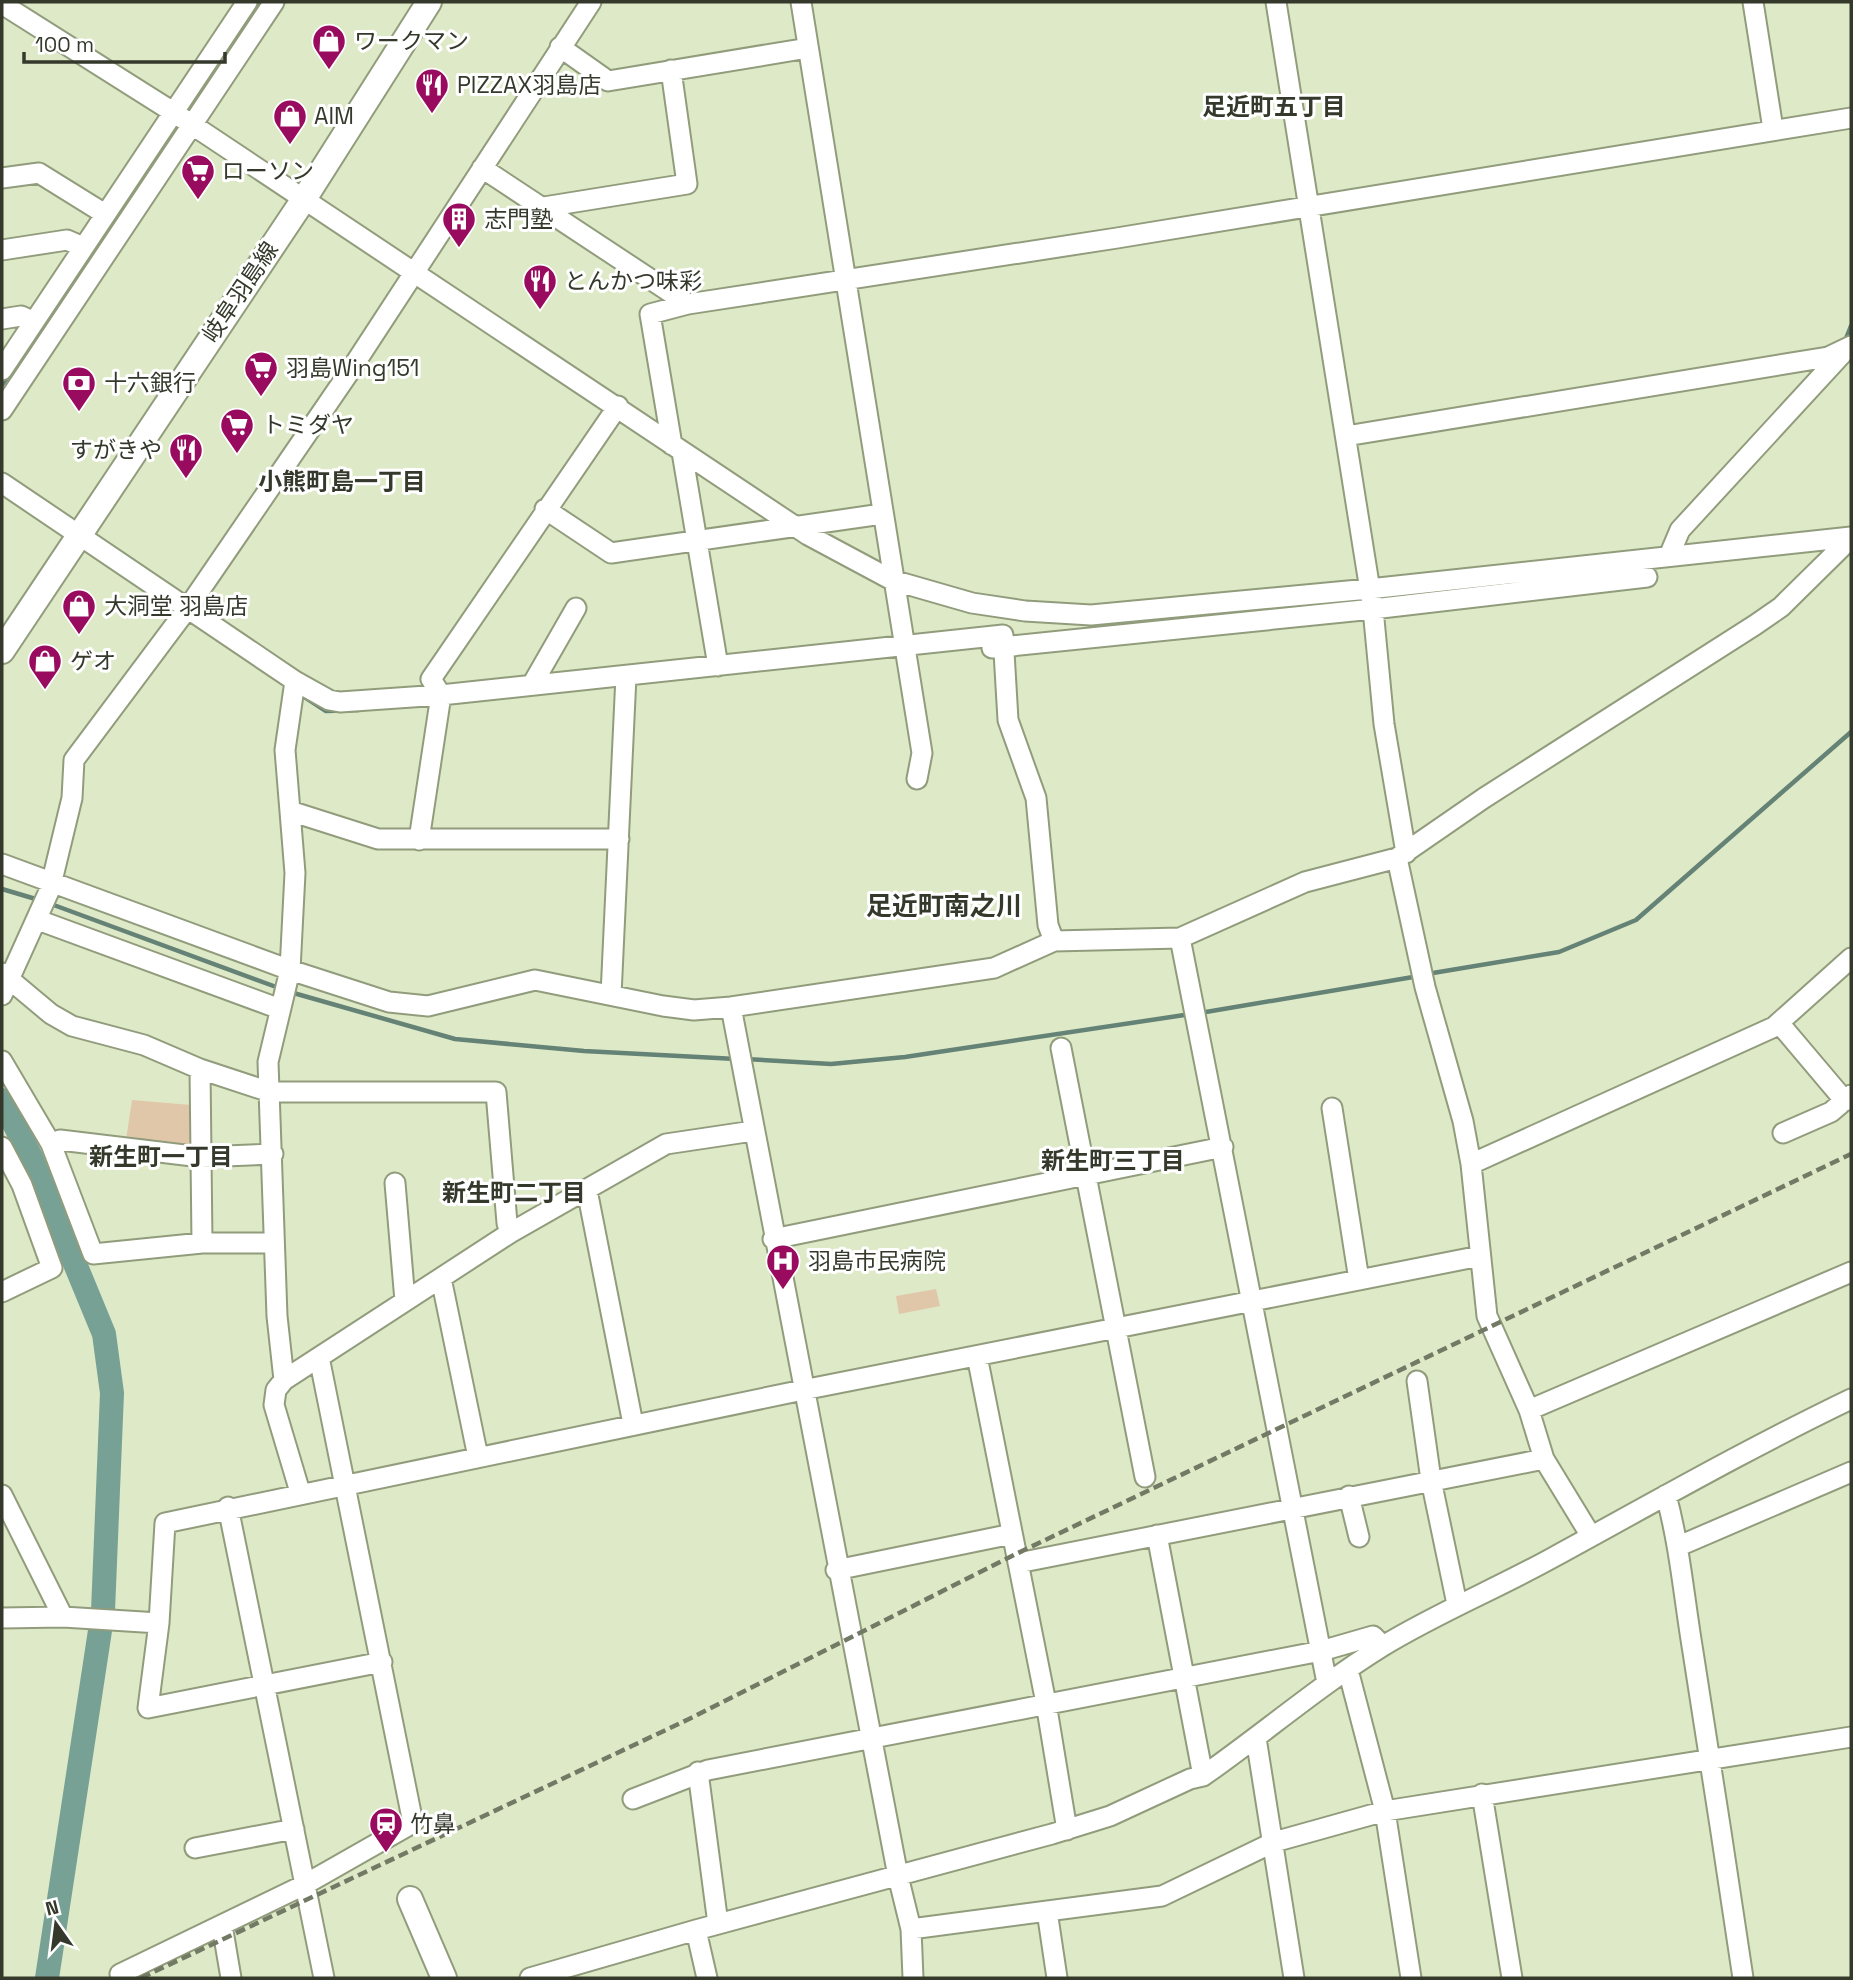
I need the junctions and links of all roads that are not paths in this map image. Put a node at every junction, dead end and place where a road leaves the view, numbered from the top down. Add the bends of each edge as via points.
1 (274, 2) edge
2 (429, 2) edge
3 (591, 2) edge
4 (801, 2) edge
5 (1276, 2) edge
6 (1753, 2) edge
7 (243, 3) edge
8 (2, 4) edge
9 (560, 47) junction
10 (808, 48) junction
11 (671, 70) junction
12 (173, 112) junction
13 (1851, 118) edge
14 (192, 125) junction
15 (1773, 129) junction
16 (482, 169) junction
17 (2, 178) edge
18 (303, 199) junction
19 (1307, 205) junction
20 (544, 207) junction
21 (105, 214) junction
22 (83, 247) junction
23 (2, 250) edge
24 (414, 271) junction
25 (845, 278) junction
26 (688, 303) junction
27 (2, 319) edge
28 (34, 323) junction
29 (1849, 347) edge
30 (2, 370) edge
31 (618, 406) junction
32 (2, 410) edge
33 (1346, 436) junction
34 (677, 449) junction
35 (2, 483) edge
36 (545, 509) junction
37 (882, 514) junction
38 (795, 526) junction
39 (76, 535) junction
40 (1851, 537) edge
41 (698, 541) junction
42 (1669, 556) junction
43 (1647, 578) dead end
44 (892, 580) junction
45 (1369, 589) junction
46 (576, 608) dead end
47 (187, 609) junction
48 (1373, 610) junction
49 (1004, 647) junction
50 (2, 650) edge
51 (906, 652) junction
52 (718, 666) junction
53 (295, 681) junction
54 (626, 682) junction
55 (533, 684) junction
56 (441, 695) junction
57 (917, 779) dead end
58 (290, 811) junction
59 (619, 839) junction
60 (419, 840) junction
61 (1402, 855) junction
62 (2, 864) edge
63 (51, 885) junction
64 (39, 916) junction
65 (1180, 938) junction
66 (1054, 941) junction
67 (1851, 958) edge
68 (290, 975) junction
69 (5, 983) edge
70 (611, 995) junction
71 (281, 1006) junction
72 (730, 1007) junction
73 (1779, 1023) junction
74 (1061, 1048) dead end
75 (2, 1061) edge
76 (200, 1069) junction
77 (270, 1092) junction
78 (1848, 1098) edge
79 (1332, 1108) dead end
80 (752, 1131) junction
81 (1783, 1133) dead end
82 (51, 1144) junction
83 (1223, 1147) junction
84 (273, 1154) junction
85 (3, 1155) edge
86 (201, 1157) junction
87 (1471, 1164) junction
88 (1085, 1175) junction
89 (396, 1183) dead end
90 (587, 1190) junction
91 (510, 1233) junction
92 (773, 1238) junction
93 (202, 1243) junction
94 (274, 1243) junction
95 (1480, 1256) junction
96 (1851, 1272) edge
97 (441, 1278) junction
98 (1359, 1280) junction
99 (2, 1292) edge
100 (405, 1301) junction
101 (1253, 1301) junction
102 (1114, 1328) junction
103 (976, 1356) junction
104 (318, 1357) junction
105 (284, 1380) junction
106 (1417, 1381) dead end
107 (803, 1390) junction
108 (1851, 1399) edge
109 (1529, 1410) junction
110 (634, 1424) junction
111 (478, 1457) junction
112 (1544, 1458) junction
113 (1851, 1472) edge
114 (1145, 1477) dead end
115 (1431, 1480) junction
116 (346, 1485) junction
117 (300, 1492) junction
118 (2, 1495) edge
119 (1666, 1495) junction
120 (1349, 1496) junction
121 (228, 1507) junction
122 (1293, 1507) junction
123 (1012, 1534) junction
124 (1157, 1535) junction
125 (1591, 1536) junction
126 (1359, 1538) dead end
127 (1679, 1546) junction
128 (1018, 1563) junction
129 (836, 1570) junction
130 (1457, 1604) junction
131 (2, 1618) edge
132 (73, 1618) junction
133 (159, 1623) junction
134 (1383, 1646) junction
135 (1321, 1651) junction
136 (382, 1662) junction
137 (1348, 1670) junction
138 (1184, 1677) junction
139 (1327, 1683) junction
140 (264, 1687) junction
141 (1046, 1703) junction
142 (872, 1737) junction
143 (1851, 1737) edge
144 (1256, 1738) junction
145 (1712, 1759) junction
146 (698, 1772) junction
147 (1203, 1776) junction
148 (1482, 1794) junction
149 (633, 1799) dead end
150 (1385, 1811) junction
151 (294, 1829) junction
152 (1067, 1830) junction
153 (1274, 1842) junction
154 (195, 1848) dead end
155 (898, 1876) junction
156 (304, 1885) junction
157 (410, 1899) dead end
158 (1047, 1911) junction
159 (718, 1924) junction
160 (222, 1925) junction
161 (911, 1929) junction
162 (696, 1930) junction
163 (583, 1971) edge
164 (120, 1974) dead end
165 (231, 1978) edge
166 (324, 1978) edge
167 (444, 1978) edge
168 (530, 1978) edge
169 (707, 1978) edge
170 (913, 1978) edge
171 (1057, 1978) edge
172 (1294, 1978) edge
173 (1411, 1978) edge
174 (1512, 1978) edge
175 (1743, 1978) edge

1 - 14 street
2 - 18 main road, 岐阜羽島線
3 - 9 street
4 - 10 street
5 - 19 street
6 - 15 street
7 - 12 street
8 - 12 street
9 - 11 street via 608,81
9 - 16 street
10 - 11 street
10 - 25 street
11 - 20 street via 687,184
12 - 14 street
12 - 21 street
13 - 15 street
14 - 18 street
14 - 32 street
15 - 19 street
16 - 20 street
16 - 24 street
17 - 21 street via 39,173
18 - 24 street
18 - 39 main road, 岐阜羽島線
19 - 25 street
19 - 33 street
20 - 26 street
21 - 22 street
22 - 23 street via 67,240
22 - 28 street
24 - 31 street
24 - 47 street
25 - 26 street
25 - 37 street
26 - 34 street via 650,314
27 - 28 street via 21,316
28 - 30 street
29 - 33 street via 1828,357
29 - 42 street via 1681,530
31 - 34 street
31 - 36 street
33 - 45 street
34 - 38 street
34 - 41 street
35 - 39 street
36 - 41 street via 611,553
36 - 56 street via 431,679
37 - 38 street
37 - 44 street
38 - 41 street
38 - 44 street
39 - 47 street
39 - 50 main road, 岐阜羽島線
40 - 42 street
40 - 61 street via 1781,607
41 - 52 street
42 - 45 street
43 - 48 street
44 - 45 street via 972,603 1091,615
44 - 51 street
45 - 48 street
46 - 55 street
47 - 53 street
47 - 63 street via 74,760 72,798
48 - 49 street
48 - 61 street
49 - 51 street
49 - 66 street via 1008,720 1036,798 1048,925
51 - 52 street
51 - 54 street
51 - 57 street via 922,753
52 - 54 street
53 - 56 street via 340,702
53 - 58 street via 285,750
54 - 55 street
54 - 59 street
55 - 56 street
56 - 60 street
58 - 60 street via 378,839
58 - 68 street via 295,873
59 - 60 street
59 - 70 street
61 - 65 street via 1305,882
61 - 87 street via 1418,958
62 - 63 street
63 - 64 street
63 - 68 street
64 - 69 street
64 - 71 street
65 - 66 street
65 - 83 street
66 - 72 street via 994,968
67 - 73 street
68 - 70 street via 389,1002 428,1006 535,980
68 - 71 street
69 - 76 street via 72,1026 144,1045
70 - 72 street via 694,1010
71 - 77 street via 268,1062
72 - 80 street
73 - 78 street
73 - 87 street
74 - 88 street
75 - 82 street
76 - 77 street
76 - 86 street
77 - 84 street
77 - 91 street via 496,1092
78 - 81 street via 1831,1112
79 - 98 street
80 - 90 street via 666,1144
80 - 92 street
82 - 86 street via 60,1140
82 - 93 street via 93,1254
83 - 88 street
83 - 101 street
84 - 86 street
84 - 94 street
85 - 99 street via 22,1185 52,1268
86 - 93 street
87 - 95 street
88 - 92 street
88 - 102 street
89 - 100 street
90 - 91 street
90 - 110 street
91 - 97 street
92 - 107 street
93 - 94 street
94 - 105 street
95 - 98 street
95 - 109 street via 1487,1315
96 - 109 street
97 - 100 street
97 - 111 street
98 - 101 street
100 - 104 street
101 - 102 street
101 - 122 street
102 - 103 street
102 - 114 street
103 - 107 street
103 - 123 street
104 - 105 street
104 - 116 street
105 - 117 street via 276,1390 274,1405
106 - 115 street
107 - 110 street
107 - 129 street
108 - 119 street
109 - 112 street
110 - 111 street
111 - 116 street
112 - 115 street
112 - 125 street
113 - 127 street
115 - 120 street
115 - 130 street
116 - 117 street
116 - 136 street
117 - 121 street
118 - 132 street
119 - 125 street
119 - 127 street
120 - 122 street
120 - 126 street
121 - 133 street via 165,1523
121 - 140 street
122 - 124 street
122 - 135 street
123 - 128 street
123 - 129 street
124 - 128 street
124 - 138 street
125 - 130 street
127 - 145 street via 1682,1590
128 - 141 street
129 - 142 street
130 - 134 street
131 - 132 street
132 - 133 street
133 - 140 street via 148,1708
134 - 135 street via 1373,1636
134 - 137 street
135 - 138 street
135 - 139 street
136 - 140 street
136 - 156 street via 414,1823
137 - 139 street
137 - 150 street
138 - 141 street
138 - 147 street
139 - 144 street
140 - 151 street
141 - 142 street
141 - 152 street
142 - 146 street
142 - 155 street
143 - 145 street
144 - 147 street
144 - 153 street
145 - 148 street
145 - 175 street
146 - 149 street
146 - 159 street
147 - 152 street
148 - 150 street
148 - 174 street
150 - 153 street
150 - 173 street
151 - 154 street
151 - 156 street
152 - 155 street
153 - 158 street via 1161,1896
153 - 172 street
155 - 159 street
155 - 161 street
156 - 160 street
156 - 166 street
157 - 167 main road
158 - 161 street
158 - 171 street
159 - 162 street
160 - 164 street
160 - 165 street
161 - 170 street
162 - 163 street
162 - 169 street
163 - 168 street

